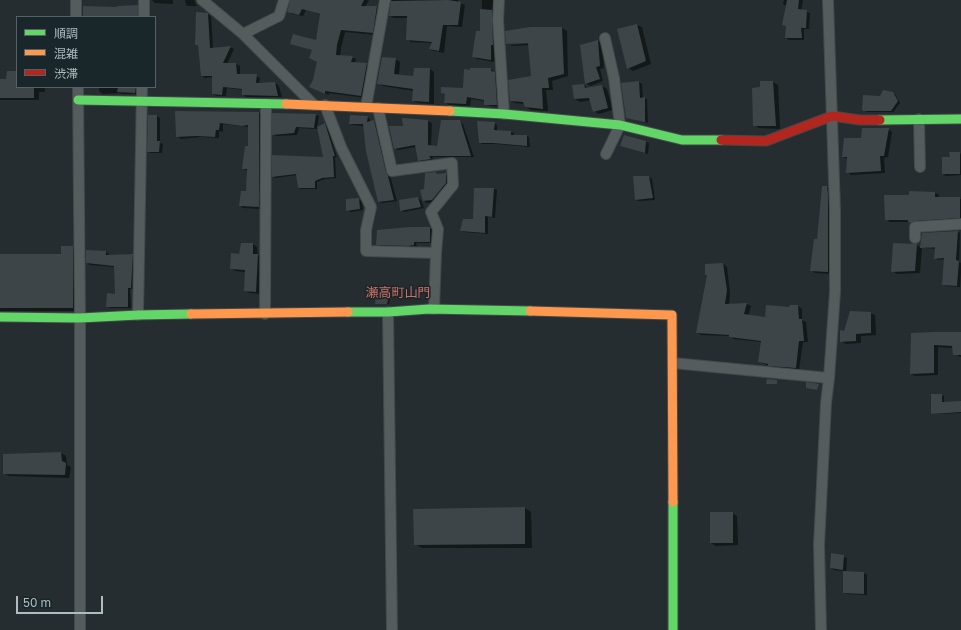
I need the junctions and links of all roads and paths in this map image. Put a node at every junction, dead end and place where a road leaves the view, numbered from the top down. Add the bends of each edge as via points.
1 (76, 0) edge
2 (144, 0) edge
3 (202, 0) edge
4 (284, 0) edge
5 (385, 0) edge
6 (499, 0) edge
7 (828, 0) edge
8 (76, 16) edge
9 (144, 16) edge
10 (243, 34) junction
11 (604, 38) dead end
12 (78, 88) edge
13 (142, 88) edge
14 (78, 100) junction
15 (141, 101) junction
16 (266, 104) junction
17 (314, 105) junction
18 (325, 106) junction
19 (366, 107) junction
20 (378, 108) junction
21 (504, 114) junction
22 (832, 116) junction
23 (961, 119) edge
24 (920, 120) junction
25 (620, 125) junction
26 (606, 154) dead end
27 (920, 167) dead end
28 (961, 224) edge
29 (915, 238) dead end
30 (436, 253) junction
31 (434, 309) junction
32 (388, 312) junction
33 (265, 314) junction
34 (138, 315) junction
35 (0, 317) edge
36 (80, 318) junction
37 (673, 363) junction
38 (829, 378) junction
39 (80, 630) edge
40 (392, 630) edge
41 (673, 630) edge
42 (821, 630) edge

1 - 8 street
2 - 9 street
3 - 10 street
4 - 10 street via 279,16
5 - 19 street
6 - 21 street
7 - 22 street
10 - 17 street
11 - 25 street via 614,78
12 - 14 street
13 - 15 street
14 - 15 street
14 - 36 street
15 - 16 street
15 - 34 street
16 - 17 street
16 - 33 street
17 - 18 street
18 - 19 street
18 - 30 street via 341,147 371,208 366,230 366,251
19 - 20 street
20 - 21 street
20 - 30 street via 392,171 452,163 453,185 431,212 438,229
21 - 25 street
22 - 24 street via 860,120
22 - 25 street via 766,142 682,140
22 - 38 street via 835,292
23 - 24 street
24 - 27 street
25 - 26 street
28 - 29 street via 915,227
30 - 31 street
31 - 32 street
31 - 37 street via 672,315
32 - 33 street
32 - 40 street
33 - 34 street
34 - 36 street
35 - 36 street
36 - 39 street
37 - 38 street
37 - 41 street
38 - 42 street via 819,545

